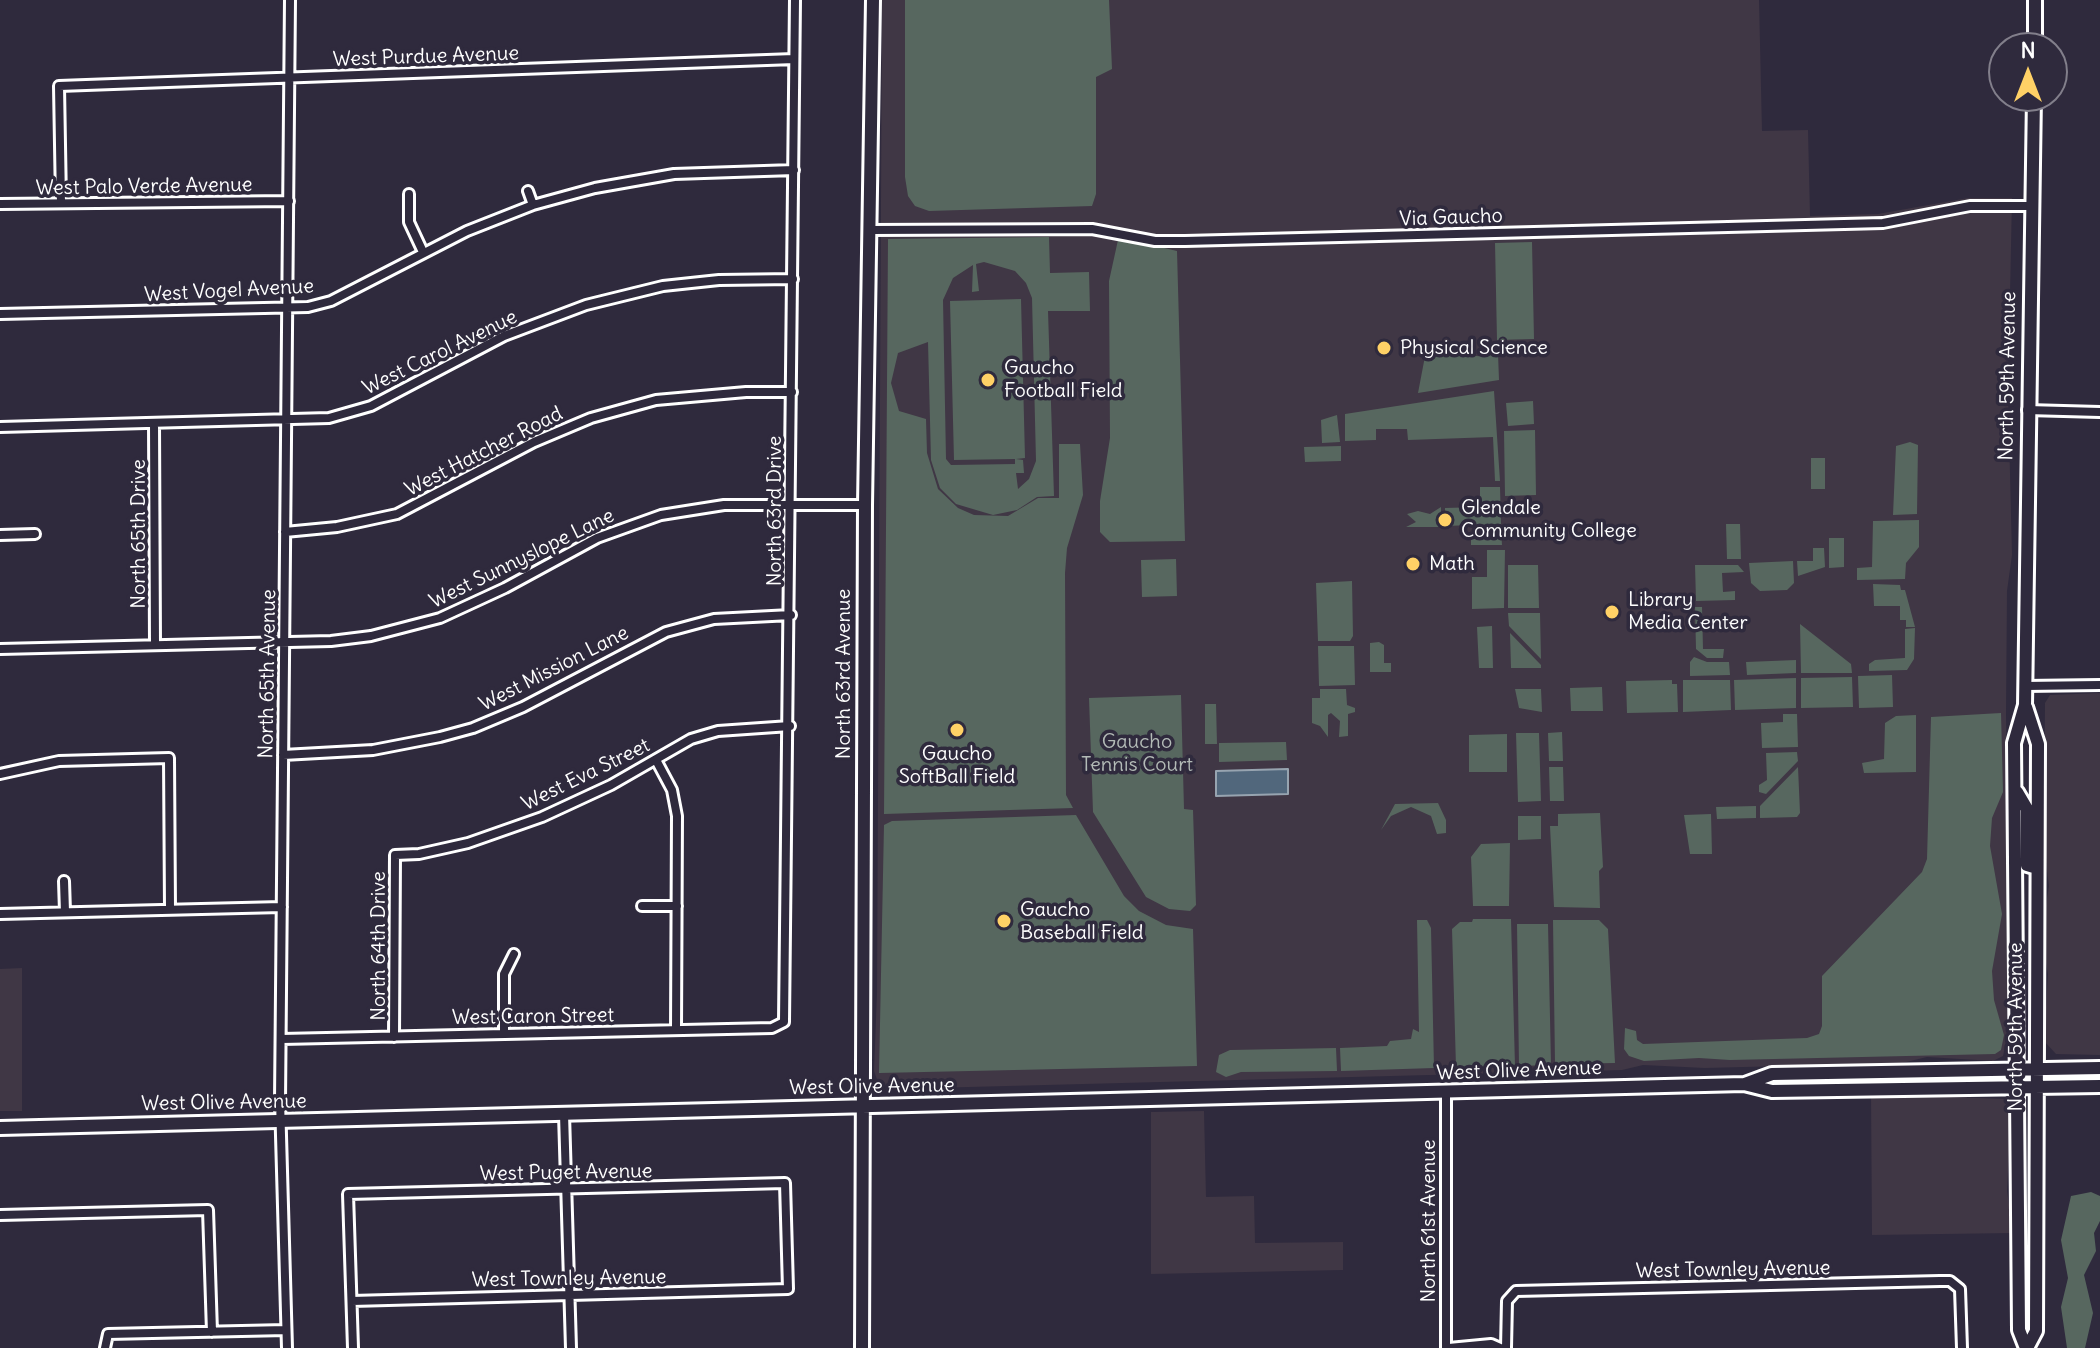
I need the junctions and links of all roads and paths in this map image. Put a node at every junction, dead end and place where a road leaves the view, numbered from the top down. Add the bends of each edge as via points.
1 (290, 0) edge
2 (795, 0) edge
3 (873, 0) edge
4 (2035, 0) edge
5 (2035, 32) edge
6 (794, 59) junction
7 (290, 78) junction
8 (2034, 112) edge
9 (794, 170) junction
10 (528, 191) dead end
11 (409, 194) dead end
12 (289, 201) junction
13 (61, 203) junction
14 (0, 204) edge
15 (533, 205) junction
16 (2031, 206) junction
17 (870, 230) junction
18 (423, 252) junction
19 (793, 279) junction
20 (286, 308) junction
21 (0, 314) edge
22 (792, 392) junction
23 (2027, 410) junction
24 (2100, 412) edge
25 (286, 421) junction
26 (154, 423) junction
27 (0, 427) edge
28 (791, 503) junction
29 (865, 505) junction
30 (285, 532) junction
31 (35, 534) dead end
32 (0, 535) edge
33 (791, 615) junction
34 (284, 642) junction
35 (155, 645) junction
36 (0, 649) edge
37 (2100, 685) edge
38 (2025, 686) junction
39 (2025, 705) junction
40 (790, 726) junction
41 (283, 755) junction
42 (656, 760) junction
43 (0, 774) edge
44 (2016, 789) junction
45 (395, 855) joint
46 (2037, 868) junction
47 (64, 881) dead end
48 (642, 906) dead end
49 (677, 906) junction
50 (282, 907) junction
51 (170, 909) junction
52 (65, 912) junction
53 (0, 914) edge
54 (514, 954) dead end
55 (784, 1022) joint
56 (676, 1030) junction
57 (504, 1034) junction
58 (394, 1037) junction
59 (282, 1039) junction
60 (2017, 1068) junction
61 (2035, 1068) junction
62 (2100, 1068) edge
63 (1744, 1084) junction
64 (2017, 1086) junction
65 (2035, 1086) junction
66 (2100, 1086) edge
67 (1446, 1093) junction
68 (862, 1107) junction
69 (564, 1114) junction
70 (280, 1121) junction
71 (0, 1128) edge
72 (566, 1189) junction
73 (0, 1215) edge
74 (788, 1289) joint
75 (569, 1295) junction
76 (352, 1301) junction
77 (286, 1330) junction
78 (212, 1332) junction
79 (105, 1348) edge
80 (287, 1348) edge
81 (353, 1348) edge
82 (571, 1348) edge
83 (862, 1348) edge
84 (1447, 1348) edge
85 (1500, 1348) edge
86 (1506, 1348) edge
87 (1962, 1348) edge
88 (2026, 1348) edge

1 - 7 street, North 65th Avenue
2 - 6 street, North 63rd Drive
3 - 17 main road, North 63rd Avenue
4 - 5 main road
6 - 7 street, West Purdue Avenue
6 - 9 street, North 63rd Drive
7 - 12 street, North 65th Avenue
7 - 13 street, West Purdue Avenue via 59,86
8 - 16 main road, North 59th Avenue
9 - 15 street, West Vogel Avenue via 674,174
9 - 19 street, North 63rd Drive
10 - 15 street
11 - 18 street via 409,222
12 - 13 street, West Palo Verde Avenue
12 - 20 street, North 65th Avenue
13 - 14 street, West Palo Verde Avenue
15 - 18 street, West Vogel Avenue
16 - 17 street, Via Gaucho via 1970,206 1883,223 1185,241 1092,229
16 - 23 main road, North 59th Avenue
17 - 29 main road, North 63rd Avenue
18 - 20 street, West Vogel Avenue via 331,301
19 - 22 street, North 63rd Drive
19 - 25 street, West Carol Avenue via 663,286 586,305 504,336 371,406 329,418
20 - 21 street, West Vogel Avenue
20 - 25 street, North 65th Avenue
22 - 28 street, North 63rd Drive
22 - 30 street, West Hatcher Road via 656,400 591,418 534,442 397,514
23 - 24 street
23 - 38 main road, North 59th Avenue
25 - 26 street, West Carol Avenue
25 - 30 street, North 65th Avenue
26 - 27 street, West Carol Avenue
26 - 35 street, North 65th Drive
28 - 29 street, West Sunnyslope Lane
28 - 33 street, North 63rd Drive
28 - 34 street, West Sunnyslope Lane via 724,505 649,519 597,538 440,618 351,639
29 - 68 main road, North 63rd Avenue
30 - 34 street, North 65th Avenue
31 - 32 street
33 - 40 street, North 63rd Drive
33 - 41 street, West Mission Lane via 714,619 666,632 473,728 373,750
34 - 35 street, West Sunnyslope Lane
34 - 41 street, North 65th Avenue
35 - 36 street, West Sunnyslope Lane
37 - 38 street
38 - 39 main road, North 59th Avenue
39 - 44 main road, North 59th Avenue via 2014,743
39 - 46 main road, North 59th Avenue via 2038,744
40 - 42 street, West Eva Street via 718,731 691,739
40 - 55 street, North 63rd Drive
41 - 50 street, North 65th Avenue
42 - 45 street, West Eva Street via 566,808 509,830 438,851
42 - 49 street via 672,790 677,816
43 - 51 street via 50,762 169,758
44 - 46 main road via 2027,809 2027,865
44 - 60 main road, North 59th Avenue
45 - 58 street, North 64th Drive
46 - 61 main road, North 59th Avenue
47 - 52 street
48 - 49 street
49 - 56 street
50 - 51 street
50 - 59 street, North 65th Avenue
51 - 52 street
52 - 53 street
54 - 57 street via 504,974
55 - 56 street, West Caron Street via 772,1028
56 - 57 street, West Caron Street
57 - 58 street, West Caron Street
58 - 59 street, West Caron Street
59 - 70 street, North 65th Avenue
60 - 61 main road, West Olive Avenue
60 - 63 main road, West Olive Avenue via 1772,1074
60 - 64 main road, North 59th Avenue
61 - 62 main road, West Olive Avenue
61 - 65 main road, North 59th Avenue
63 - 64 main road, West Olive Avenue via 1772,1091
63 - 67 main road, West Olive Avenue
64 - 65 main road, West Olive Avenue
64 - 88 main road, North 59th Avenue via 2019,1330
65 - 66 main road, West Olive Avenue
65 - 88 main road, North 59th Avenue via 2036,1331
67 - 68 main road, West Olive Avenue
67 - 84 street, North 61st Avenue
68 - 69 main road, West Olive Avenue
68 - 83 main road, North 63rd Avenue
69 - 70 main road, West Olive Avenue
69 - 72 street
70 - 71 main road, West Olive Avenue
70 - 77 street, North 65th Avenue
72 - 74 street, West Puget Avenue via 785,1183
72 - 75 street
72 - 76 street, West Puget Avenue via 348,1194
73 - 78 street via 208,1210
74 - 75 street, West Townley Avenue
75 - 76 street, West Townley Avenue
75 - 82 street
76 - 81 street
77 - 78 street
77 - 80 street, North 65th Avenue
78 - 79 street via 108,1334
84 - 85 street
86 - 87 street, West Townley Avenue via 1510,1294 1940,1281 1957,1285 1961,1296

